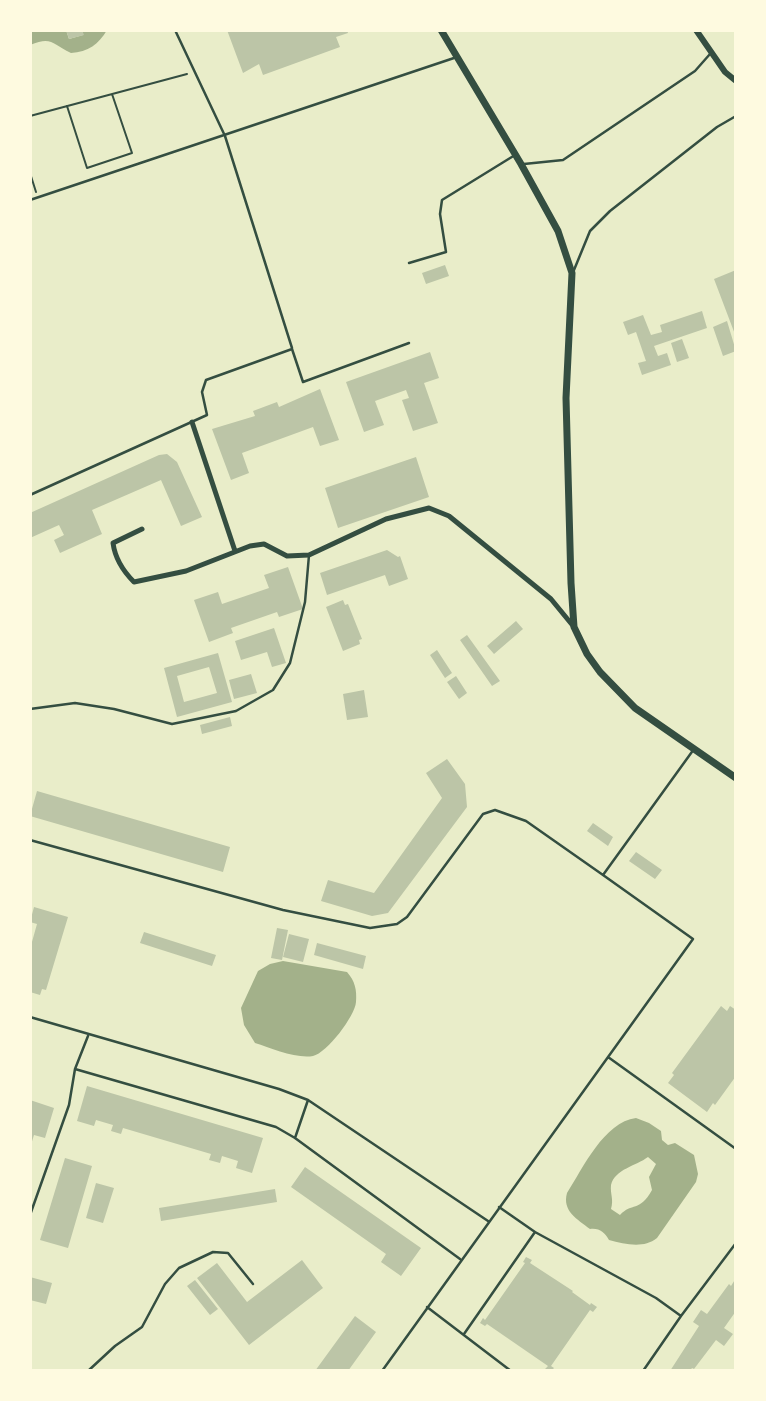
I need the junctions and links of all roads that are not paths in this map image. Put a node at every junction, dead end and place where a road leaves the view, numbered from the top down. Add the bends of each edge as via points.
1 (175, 30) edge
2 (441, 30) edge
3 (696, 30) edge
4 (711, 53) junction
5 (457, 57) junction
6 (736, 81) edge
7 (736, 116) edge
8 (225, 136) junction
9 (516, 155) junction
10 (521, 164) junction
11 (30, 200) edge
12 (409, 264) dead end
13 (572, 273) junction
14 (409, 344) dead end
15 (292, 349) junction
16 (192, 422) junction
17 (30, 495) edge
18 (142, 529) dead end
19 (235, 551) junction
20 (309, 555) junction
21 (574, 627) junction
22 (30, 709) edge
23 (694, 749) junction
24 (736, 778) edge
25 (30, 840) edge
26 (603, 875) junction
27 (30, 1017) edge
28 (88, 1035) junction
29 (607, 1056) junction
30 (75, 1069) junction
31 (308, 1100) junction
32 (295, 1138) junction
33 (736, 1149) edge
34 (499, 1207) junction
35 (30, 1215) edge
36 (488, 1222) junction
37 (535, 1232) junction
38 (736, 1243) edge
39 (461, 1259) junction
40 (253, 1284) dead end
41 (427, 1307) junction
42 (681, 1316) junction
43 (464, 1334) junction
44 (88, 1371) edge
45 (382, 1371) edge
46 (511, 1371) edge
47 (643, 1371) edge

1 - 8 lane
2 - 5 main road
3 - 4 street
4 - 6 street
4 - 10 lane via 695,71 563,160
5 - 8 lane
5 - 9 main road
7 - 13 lane via 610,211 590,231
8 - 11 lane
8 - 15 lane
9 - 10 main road
9 - 12 lane via 442,201 446,252
10 - 13 main road via 558,231
13 - 21 main road via 566,398
14 - 15 lane via 303,382
15 - 16 lane via 206,380 202,392 207,415
16 - 17 lane
16 - 19 street
18 - 19 street via 113,543 134,582 186,571
19 - 20 street via 264,544 287,556
20 - 21 street via 386,519 429,508 449,516 551,599
20 - 22 lane via 305,602 290,663 273,690 236,710 172,724 75,703
21 - 23 main road via 600,672 635,708
23 - 24 main road
23 - 26 lane
25 - 26 lane via 283,911 370,928 397,924 407,917 483,814 495,810 526,821
26 - 29 lane via 693,939
27 - 28 lane
28 - 30 lane
28 - 31 lane
29 - 33 lane
29 - 34 lane
30 - 32 lane via 276,1127
30 - 35 lane via 69,1105
31 - 32 lane
31 - 36 lane
32 - 39 lane
34 - 36 lane
34 - 37 lane
36 - 39 lane
37 - 42 lane
37 - 43 lane
38 - 42 lane
39 - 41 lane
40 - 44 lane via 228,1253 213,1252 190,1262 166,1284 142,1327
41 - 43 lane
41 - 45 lane
42 - 47 lane
43 - 46 lane

